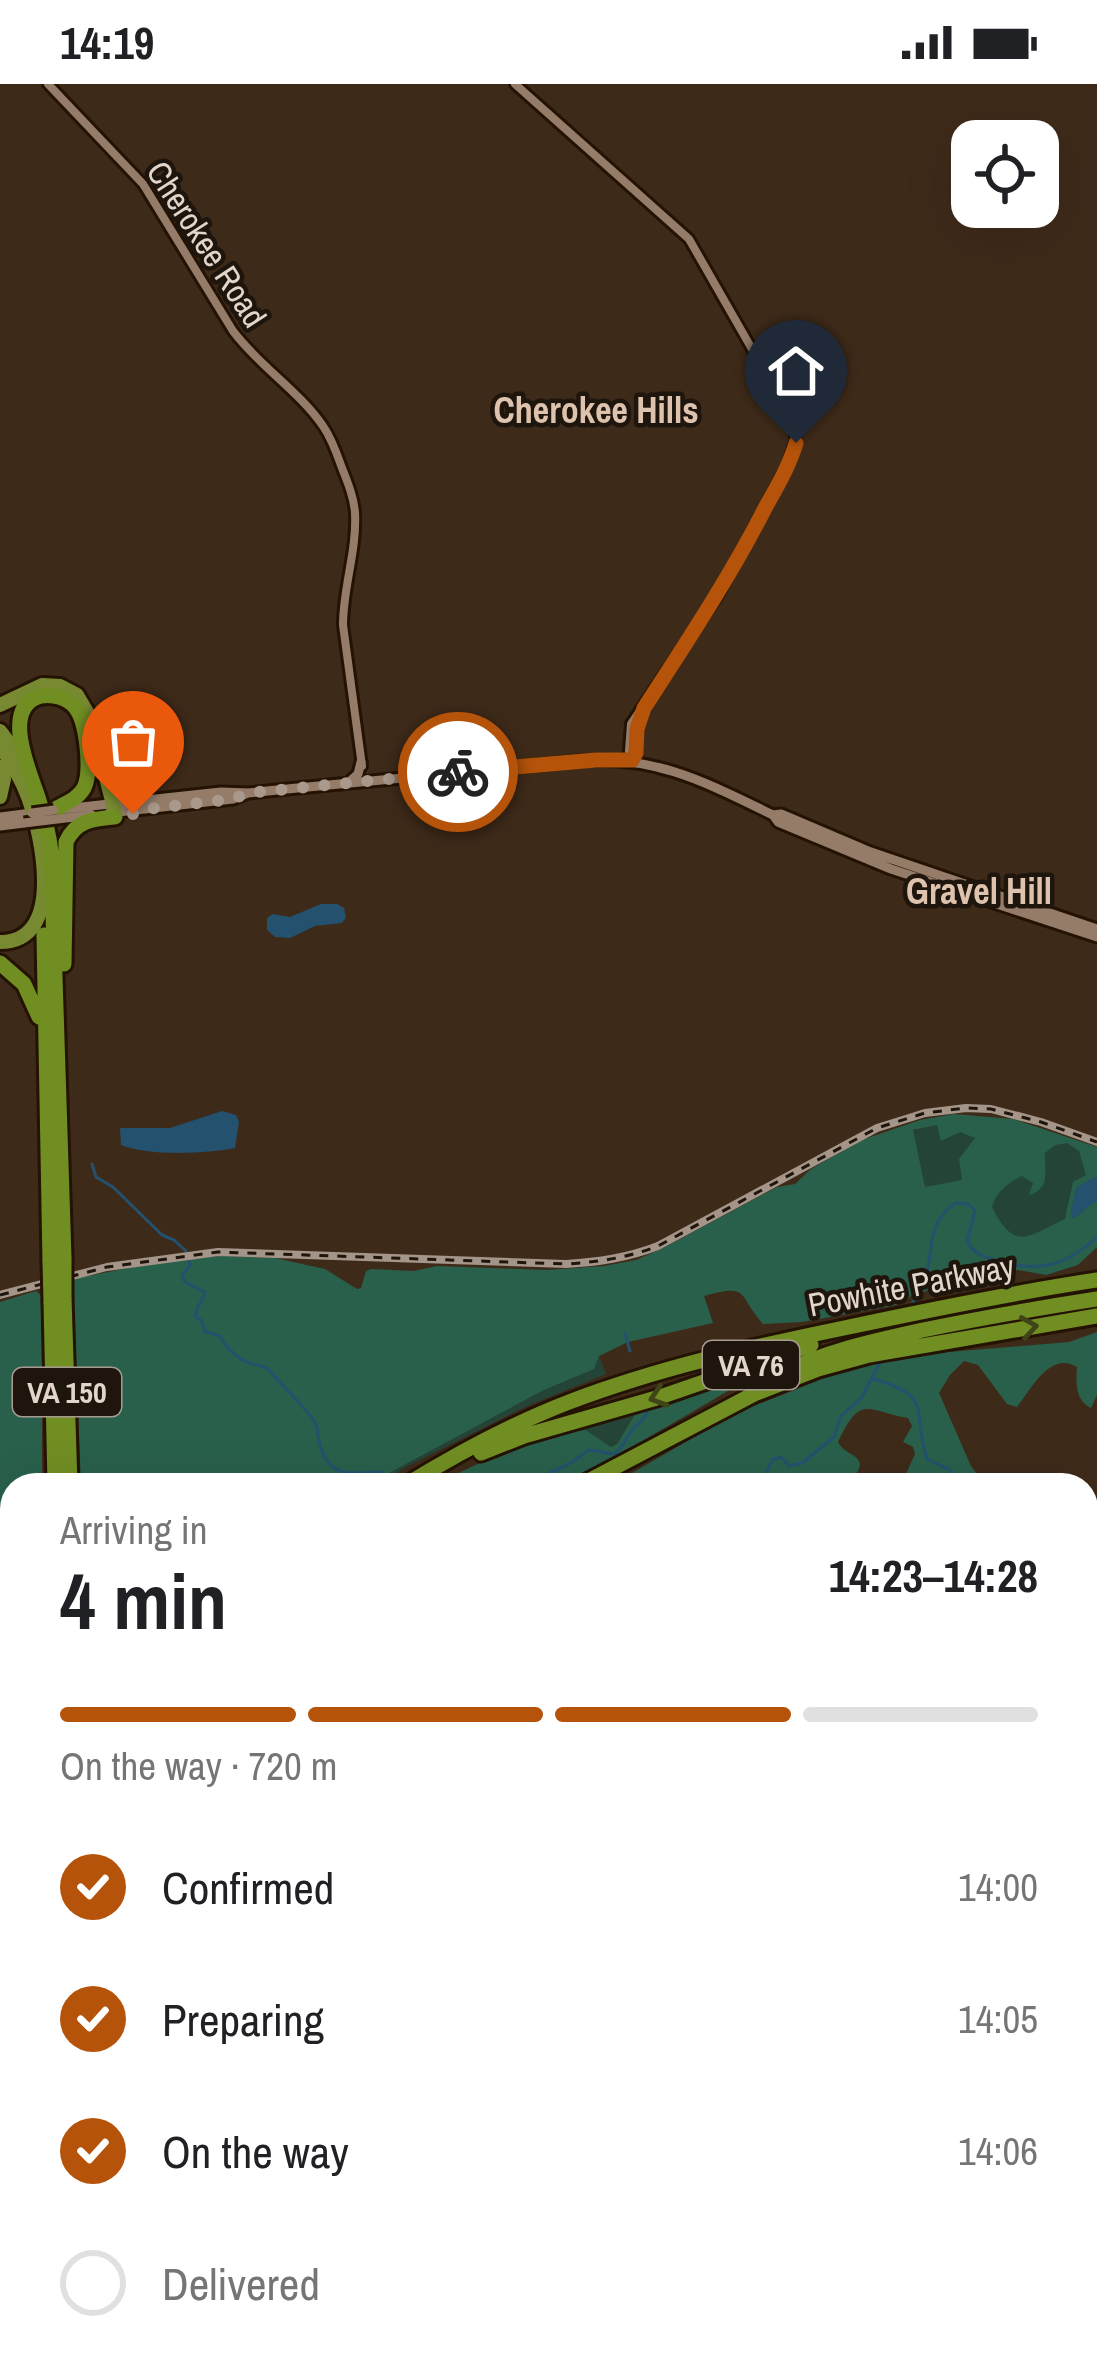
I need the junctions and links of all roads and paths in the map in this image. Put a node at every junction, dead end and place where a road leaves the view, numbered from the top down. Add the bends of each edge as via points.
1 (48, 84) edge
2 (515, 84) edge
3 (0, 705) edge
4 (0, 731) edge
5 (0, 746) edge
6 (18, 755) junction
7 (632, 760) junction
8 (361, 762) junction
9 (0, 767) edge
10 (363, 782) junction
11 (347, 783) junction
12 (248, 793) junction
13 (0, 797) edge
14 (115, 810) junction
15 (56, 814) junction
16 (0, 822) edge
17 (43, 902) junction
18 (1097, 933) edge
19 (0, 942) edge
20 (0, 963) edge
21 (56, 1008) junction
22 (45, 1033) junction
23 (57, 1260) junction
24 (1097, 1280) edge
25 (1097, 1289) edge
26 (1097, 1299) edge
27 (1097, 1316) edge
28 (754, 1394) junction
29 (572, 1401) junction
30 (62, 1453) junction
31 (57, 1473) edge
32 (68, 1473) edge
33 (413, 1473) edge
34 (427, 1473) edge
35 (443, 1473) edge
36 (603, 1473) edge

1 - 8 street, Cherokee Road via 143,184 233,331 332,440 355,516 343,625
2 - 7 street via 688,239 796,433 747,544 630,726
3 - 14 highway via 42,685 77,695
4 - 6 highway, VA 150
5 - 17 highway, VA 150 via 33,814
6 - 15 highway via 13,725 27,702 56,696 78,711 88,777
6 - 21 highway, VA 150 via 50,842
7 - 10 main road
7 - 18 main road
8 - 10 street, Cherokee Road
8 - 11 main road
9 - 13 highway
10 - 11 main road
11 - 12 main road
12 - 14 main road
12 - 14 main road via 140,814
14 - 15 main road
14 - 21 highway via 80,824 64,844 65,950
15 - 16 main road, bridge
17 - 19 highway via 28,934
17 - 22 highway, VA 150
20 - 22 highway via 28,989
21 - 23 highway, VA 150
22 - 23 highway, VA 150
23 - 30 highway, VA 150, bridge
24 - 29 highway, Powhite Parkway / VA 76 via 758,1347
25 -> 35 highway, VA 76 via 806,1346 507,1442
26 - 28 highway, VA 76 via 854,1345 795,1367
28 -> 27 highway, Powhite Parkway / VA 76 via 851,1359
28 - 36 highway, Powhite Parkway / VA 76
29 - 33 highway via 526,1412
29 - 34 highway, Powhite Parkway / VA 76
30 - 31 highway
30 - 32 highway

